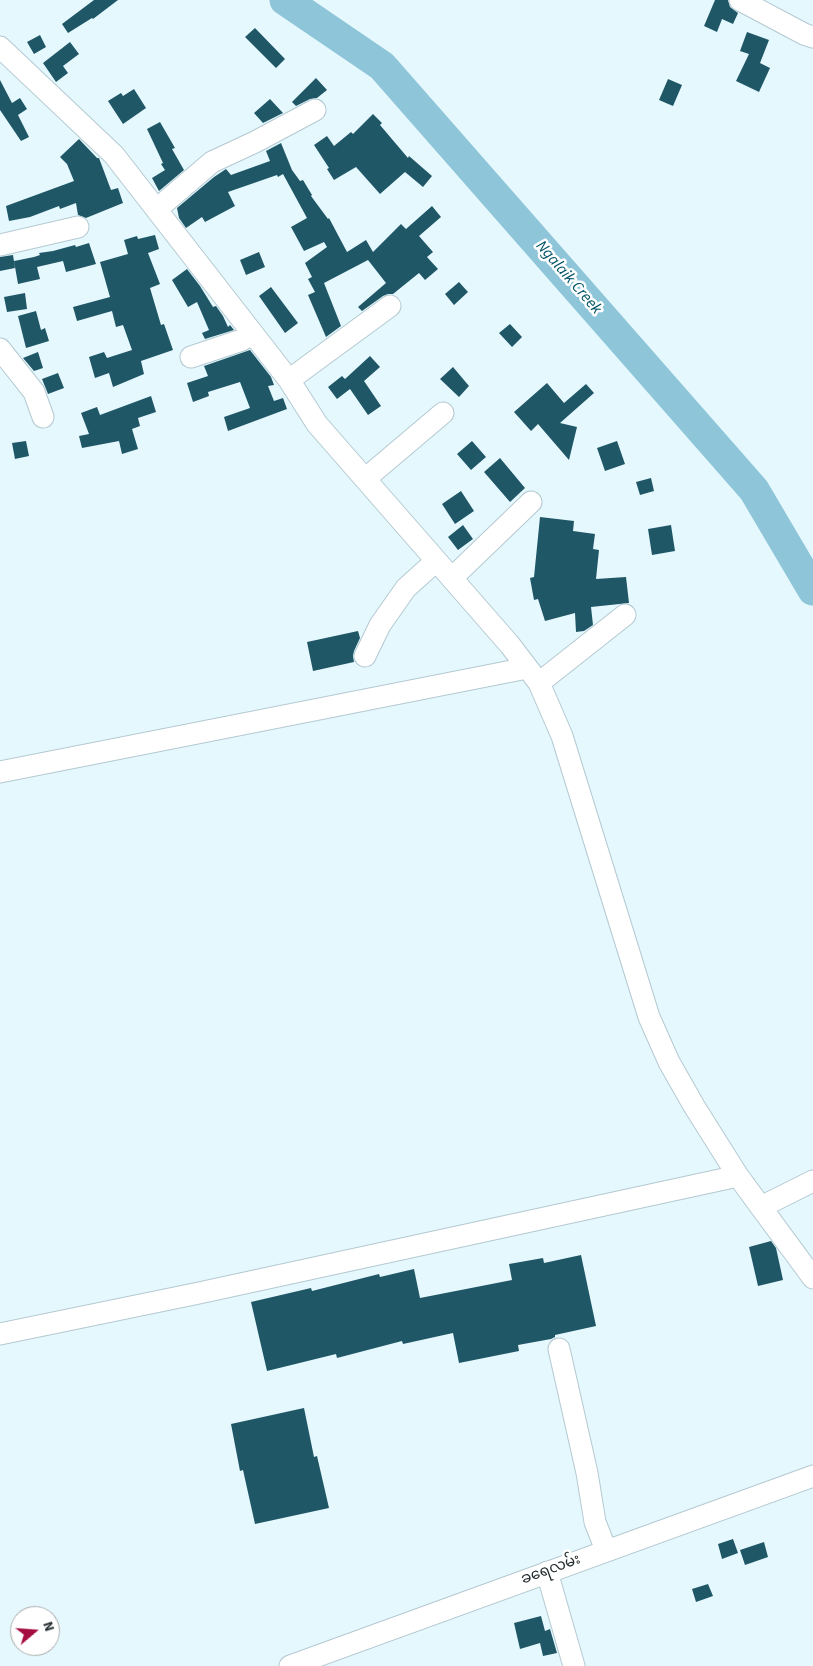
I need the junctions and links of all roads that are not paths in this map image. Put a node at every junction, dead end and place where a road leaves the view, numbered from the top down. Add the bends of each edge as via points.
1 (740, 0) edge
2 (813, 37) edge
3 (0, 47) edge
4 (315, 110) dead end
5 (157, 209) junction
6 (78, 227) dead end
7 (0, 245) edge
8 (390, 306) dead end
9 (252, 333) junction
10 (0, 349) edge
11 (191, 357) dead end
12 (289, 380) junction
13 (443, 414) dead end
14 (43, 417) dead end
15 (365, 479) junction
16 (531, 502) dead end
17 (436, 560) junction
18 (452, 578) junction
19 (625, 615) dead end
20 (365, 656) dead end
21 (533, 675) junction
22 (0, 772) edge
23 (738, 1176) junction
24 (813, 1181) edge
25 (761, 1207) junction
26 (813, 1278) edge
27 (0, 1334) edge
28 (559, 1349) dead end
29 (813, 1476) edge
30 (606, 1550) junction
31 (547, 1572) junction
32 (290, 1666) edge
33 (574, 1666) edge

1 - 2 street
3 - 5 street via 114,154
4 - 5 street via 212,162
5 - 9 street
6 - 7 street
8 - 12 street
9 - 11 street via 234,343
9 - 12 street
10 - 14 street via 34,392
12 - 15 street via 316,424
13 - 15 street
15 - 17 street
16 - 18 street
17 - 18 street
17 - 20 street via 406,588 380,625
18 - 21 street
19 - 21 street
21 - 22 street
21 - 23 street via 562,736 649,1017 669,1062
23 - 25 street
23 - 27 street
24 - 25 street
25 - 26 street
28 - 30 street via 595,1522
29 - 30 street, ခရေလမ်း
30 - 31 street, ခရေလမ်း
31 - 32 street, ခရေလမ်း
31 - 33 street

